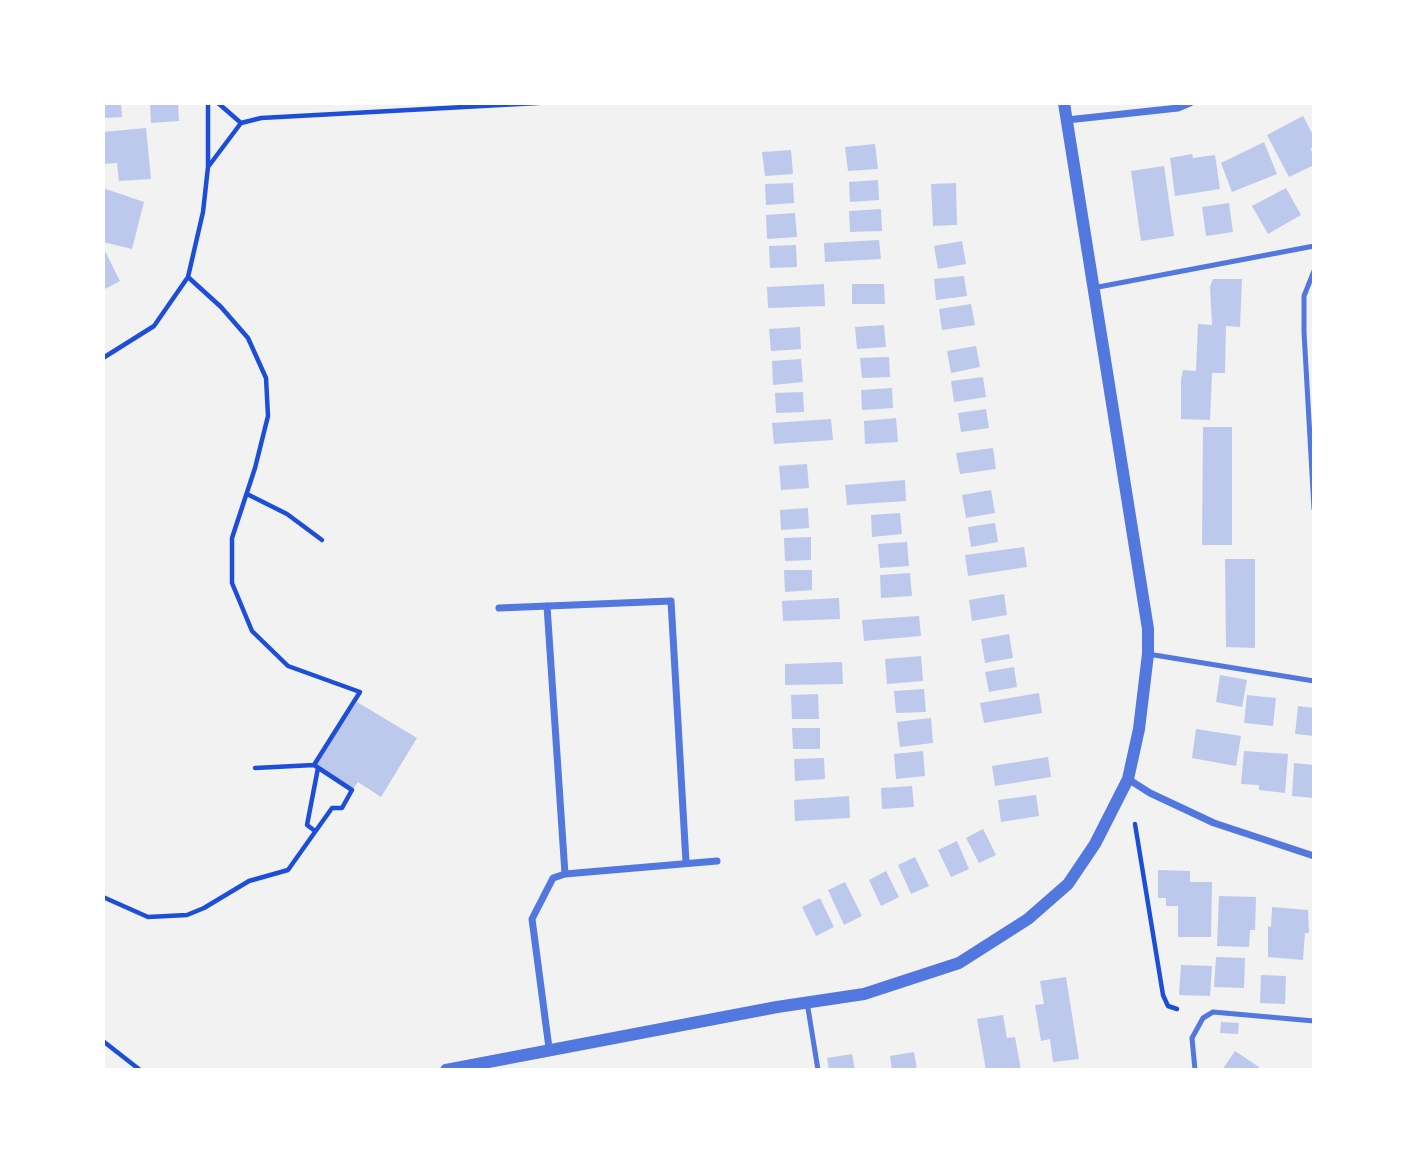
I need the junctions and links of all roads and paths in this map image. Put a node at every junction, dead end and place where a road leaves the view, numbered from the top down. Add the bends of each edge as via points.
1 (208, 103) edge
2 (218, 103) edge
3 (538, 103) edge
4 (1064, 103) edge
5 (1190, 103) edge
6 (1067, 121) junction
7 (241, 123) junction
8 (208, 167) junction
9 (1314, 246) edge
10 (1314, 271) edge
11 (188, 277) junction
12 (1093, 288) junction
13 (103, 358) edge
14 (247, 494) junction
15 (1314, 509) edge
16 (322, 540) dead end
17 (547, 606) junction
18 (499, 608) dead end
19 (1148, 654) junction
20 (1314, 681) edge
21 (316, 767) junction
22 (255, 768) dead end
23 (1128, 779) junction
24 (1135, 824) dead end
25 (315, 831) junction
26 (1314, 856) edge
27 (717, 861) dead end
28 (686, 862) junction
29 (565, 874) junction
30 (103, 897) edge
31 (807, 1002) junction
32 (1177, 1009) dead end
33 (1314, 1021) edge
34 (103, 1041) edge
35 (549, 1048) junction
36 (140, 1070) edge
37 (446, 1070) edge
38 (818, 1070) edge
39 (1195, 1070) edge

1 - 8 path
2 - 7 path
3 - 7 path via 285,116
4 - 6 street
5 - 6 street
6 - 12 street
7 - 8 path
8 - 11 path
9 - 12 lane
10 - 15 lane via 1304,296
11 - 13 path via 154,326
11 - 14 path via 248,338 266,378 268,416
12 - 19 street via 1148,629
14 - 16 path via 287,514
14 - 21 path via 232,538 232,583 252,631 288,666 360,692
17 - 18 street
17 - 28 street via 671,601
17 - 29 street
19 - 20 lane
19 - 23 street
21 - 22 path
21 - 25 path via 307,825
21 - 25 path via 352,790 342,808 332,808
23 - 26 street via 1214,824
23 - 31 street via 1095,844 1068,884 1028,919 959,963 864,994
24 - 32 path via 1163,995 1168,1006
25 - 30 path via 288,870 249,881 187,915 148,918
27 - 28 street
28 - 29 street
29 - 35 street via 553,878 532,919
31 - 35 street
31 - 38 lane
33 - 39 lane via 1213,1012 1203,1018 1192,1038
34 - 36 path
35 - 37 street

